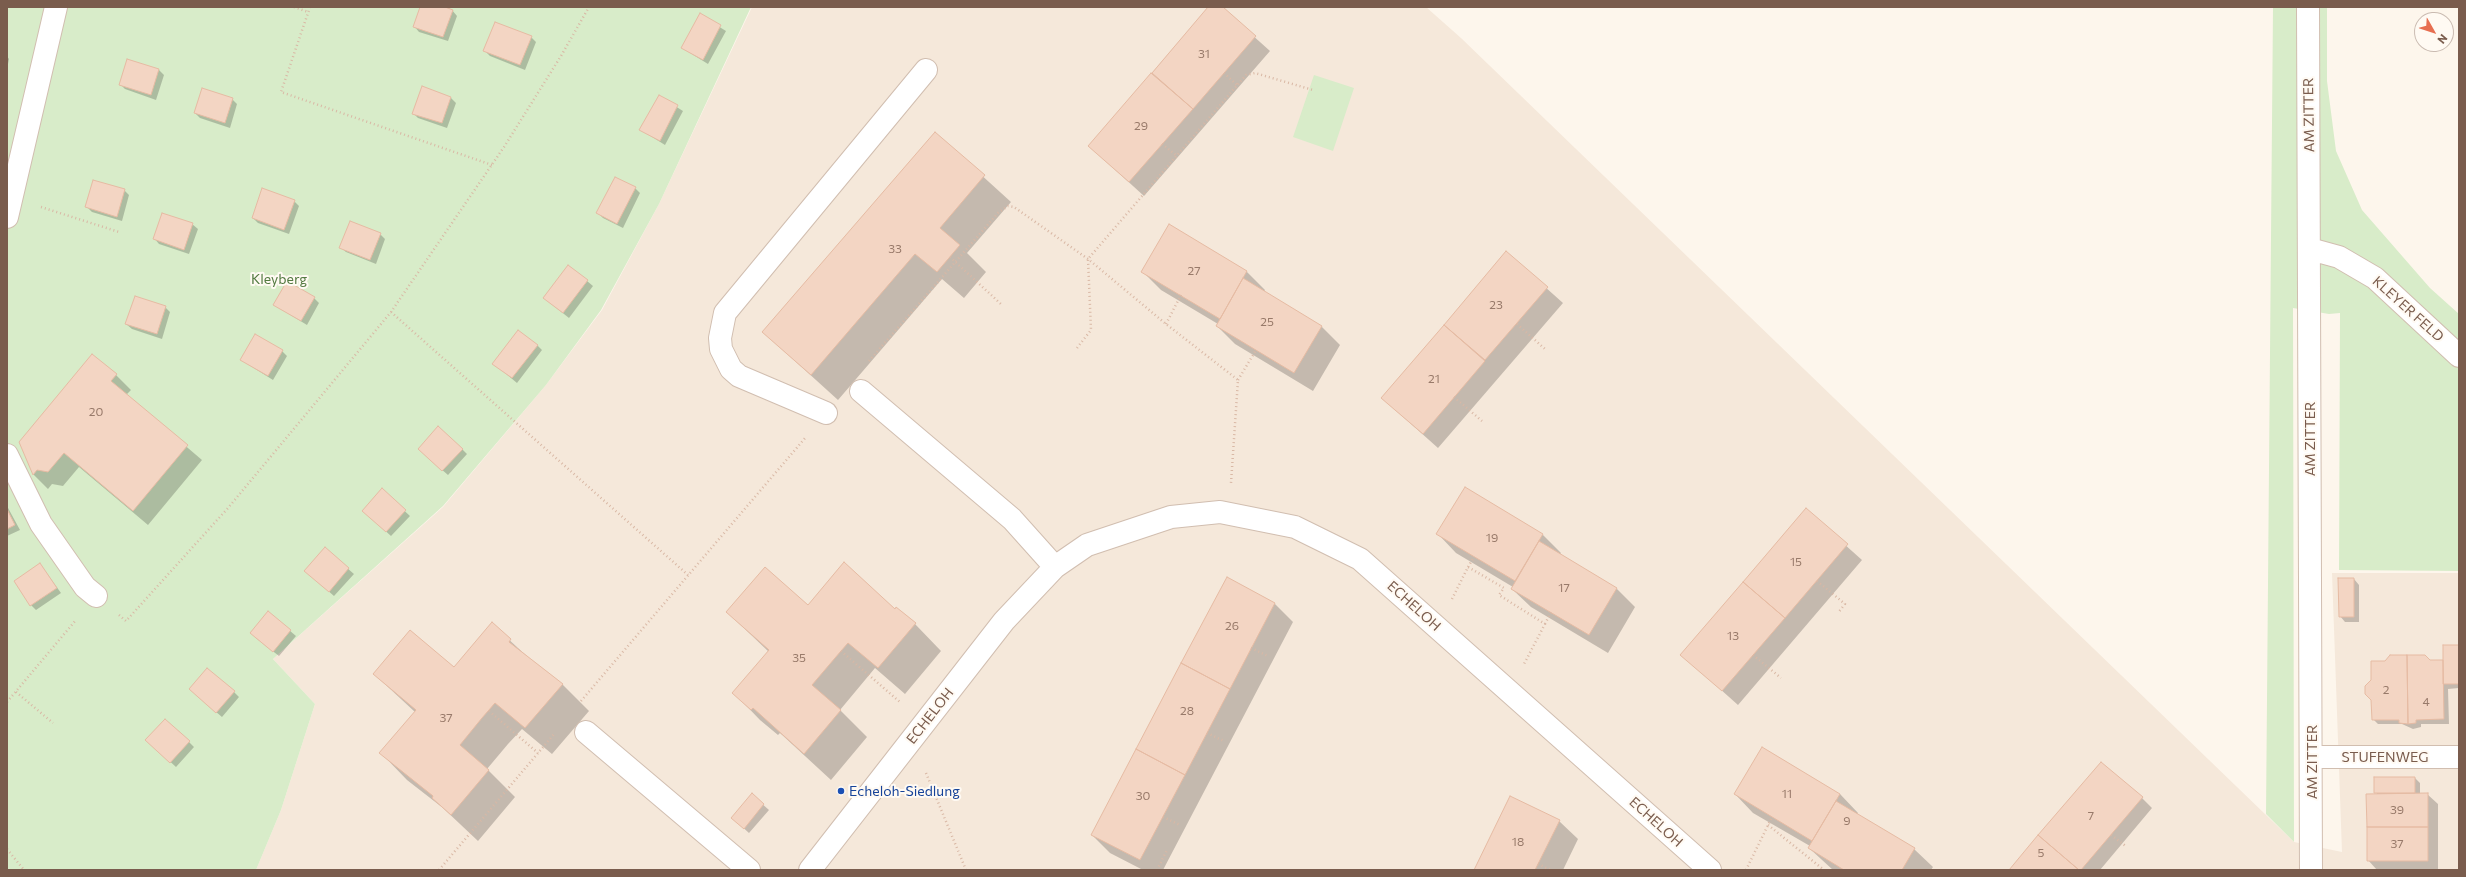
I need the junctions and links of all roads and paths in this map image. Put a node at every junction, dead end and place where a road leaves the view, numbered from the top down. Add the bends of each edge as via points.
1 (56, 7) edge
2 (294, 7) edge
3 (310, 7) edge
4 (588, 7) edge
5 (2308, 7) edge
6 (308, 12) junction
7 (926, 70) dead end
8 (1224, 73) dead end
9 (1237, 85) junction
10 (1313, 90) dead end
11 (1162, 144) dead end
12 (1176, 156) junction
13 (492, 165) junction
14 (10, 207) edge
15 (119, 232) dead end
16 (2310, 248) junction
17 (950, 257) dead end
18 (1088, 259) junction
19 (956, 262) junction
20 (1181, 295) dead end
21 (1002, 305) dead end
22 (390, 312) junction
23 (1166, 324) junction
24 (1517, 324) dead end
25 (1077, 348) dead end
26 (1545, 348) dead end
27 (1256, 350) dead end
28 (2459, 356) edge
29 (868, 363) dead end
30 (1238, 380) junction
31 (861, 391) dead end
32 (1454, 397) dead end
33 (826, 412) joint
34 (1482, 421) dead end
35 (7, 456) edge
36 (1230, 514) junction
37 (1474, 557) dead end
38 (1055, 567) junction
39 (1468, 567) junction
40 (688, 575) junction
41 (1817, 581) dead end
42 (96, 596) junction
43 (1551, 612) dead end
44 (1838, 613) dead end
45 (1545, 624) junction
46 (1438, 627) junction
47 (1251, 648) dead end
48 (840, 651) dead end
49 (1753, 655) dead end
50 (1268, 656) dead end
51 (1781, 678) dead end
52 (1510, 691) junction
53 (16, 692) junction
54 (7, 702) edge
55 (578, 704) dead end
56 (489, 711) dead end
57 (53, 723) dead end
58 (558, 728) dead end
59 (918, 731) junction
60 (586, 732) dead end
61 (1207, 733) dead end
62 (1224, 741) dead end
63 (538, 753) junction
64 (2312, 757) junction
65 (2459, 757) edge
66 (1163, 817) dead end
67 (1772, 817) dead end
68 (1180, 825) dead end
69 (1768, 825) junction
70 (2111, 835) dead end
71 (2127, 847) dead end
72 (7, 849) edge
73 (1167, 850) dead end
74 (1538, 864) dead end
75 (24, 870) edge
76 (439, 870) edge
77 (749, 870) edge
78 (810, 870) edge
79 (966, 870) edge
80 (1157, 870) edge
81 (1551, 870) edge
82 (1710, 870) edge
83 (1746, 870) edge
84 (1824, 870) edge
85 (2311, 870) edge

1 - 14 street
2 - 6 path
3 - 6 path
4 - 13 path via 561,56
5 - 16 street, AM ZITTER
6 - 13 path via 281,92
7 - 33 street via 725,312 720,338 721,349 731,369 739,376
8 - 9 path
9 - 10 path via 1246,74 1255,73
9 - 12 path
11 - 12 path
12 - 18 path
13 - 22 path
14 - 15 path
16 - 28 street, KLEYER FELD via 2339,257 2375,278
16 - 64 street, AM ZITTER
17 - 19 path
18 - 19 path via 1023,213 1008,206 998,213
18 - 23 path
18 - 25 path via 1091,330
19 - 21 path
19 - 29 path
20 - 23 path
22 - 40 path
22 - 42 path via 228,508 126,621
23 - 30 path
24 - 26 path
27 - 30 path
30 - 36 path
31 - 38 street via 1012,519
32 - 34 path
33 - 40 path
35 - 42 street via 41,524 85,587
36 - 38 street, ECHELOH via 1220,512 1171,517 1087,545
36 - 46 street, ECHELOH via 1295,527 1334,545 1374,570
37 - 39 path
38 - 59 street, ECHELOH via 1004,621
39 - 45 path via 1504,588 1499,595
39 - 46 path
40 - 55 path
41 - 44 path via 1845,604
42 - 53 path
43 - 45 path
45 - 52 path
46 - 52 street, ECHELOH
47 - 50 path
48 - 59 path
49 - 51 path
52 - 82 street, ECHELOH
53 - 54 path
53 - 57 path
56 - 63 path
58 - 63 path
59 - 78 street, ECHELOH
59 - 79 path
60 - 77 street
61 - 62 path
63 - 76 path
64 - 65 street, STUFENWEG
64 - 85 street, AM ZITTER
66 - 68 path
67 - 69 path
69 - 83 path
69 - 84 path
70 - 71 path
72 - 75 path
73 - 80 path
74 - 81 path

